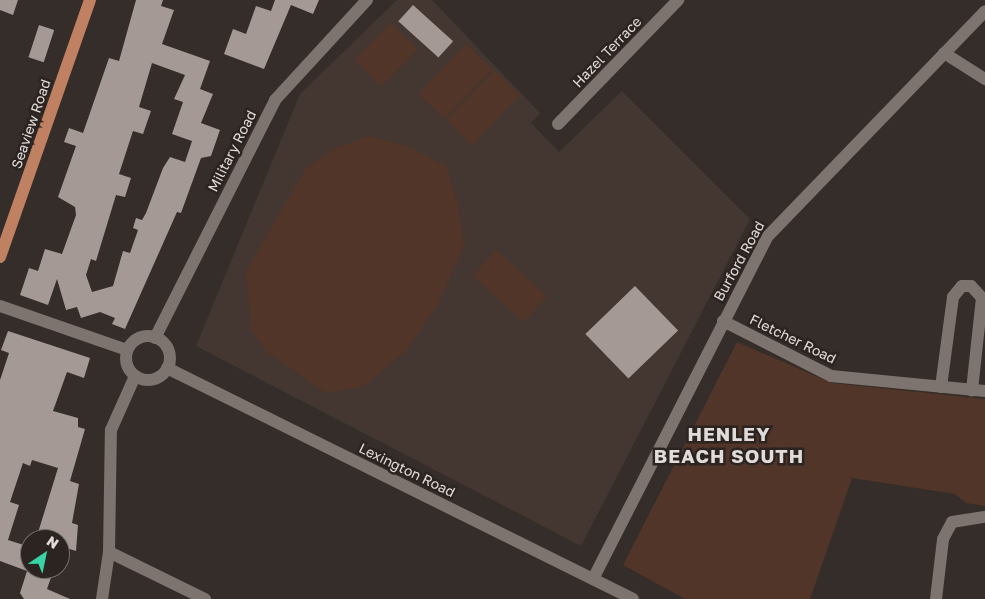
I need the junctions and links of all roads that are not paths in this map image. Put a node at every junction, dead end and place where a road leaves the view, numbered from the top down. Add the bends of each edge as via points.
1 (90, 0) edge
2 (367, 0) edge
3 (678, 0) edge
4 (985, 11) edge
5 (944, 53) junction
6 (985, 79) edge
7 (558, 124) dead end
8 (0, 257) edge
9 (0, 306) edge
10 (723, 321) junction
11 (155, 338) junction
12 (127, 350) junction
13 (167, 368) junction
14 (135, 376) junction
15 (941, 387) junction
16 (979, 391) edge
17 (985, 517) edge
18 (108, 552) junction
19 (593, 579) junction
20 (102, 599) edge
21 (205, 599) edge
22 (634, 599) edge
23 (936, 599) edge

1 - 8 main road, Seaview Road
2 - 11 street, Military Road via 275,100
3 - 7 street, Hazel Terrace
4 - 5 street, Burford Road
5 - 6 street
5 - 10 street, Burford Road via 779,221
9 - 12 street
10 - 15 street, Fletcher Road via 831,376
10 - 19 street, Burford Road
11 - 12 street via 138,338
11 - 13 street via 169,353
12 - 14 street via 127,365
13 - 14 street via 150,380
13 - 19 street, Lexington Road
14 - 18 street via 111,430
15 - 16 street, Fletcher Road
15 - 16 street, Fletcher Road via 953,297 962,286 971,286 982,298
17 - 23 street via 952,522 943,539
18 - 20 street
18 - 21 street
19 - 22 street, Lexington Road

